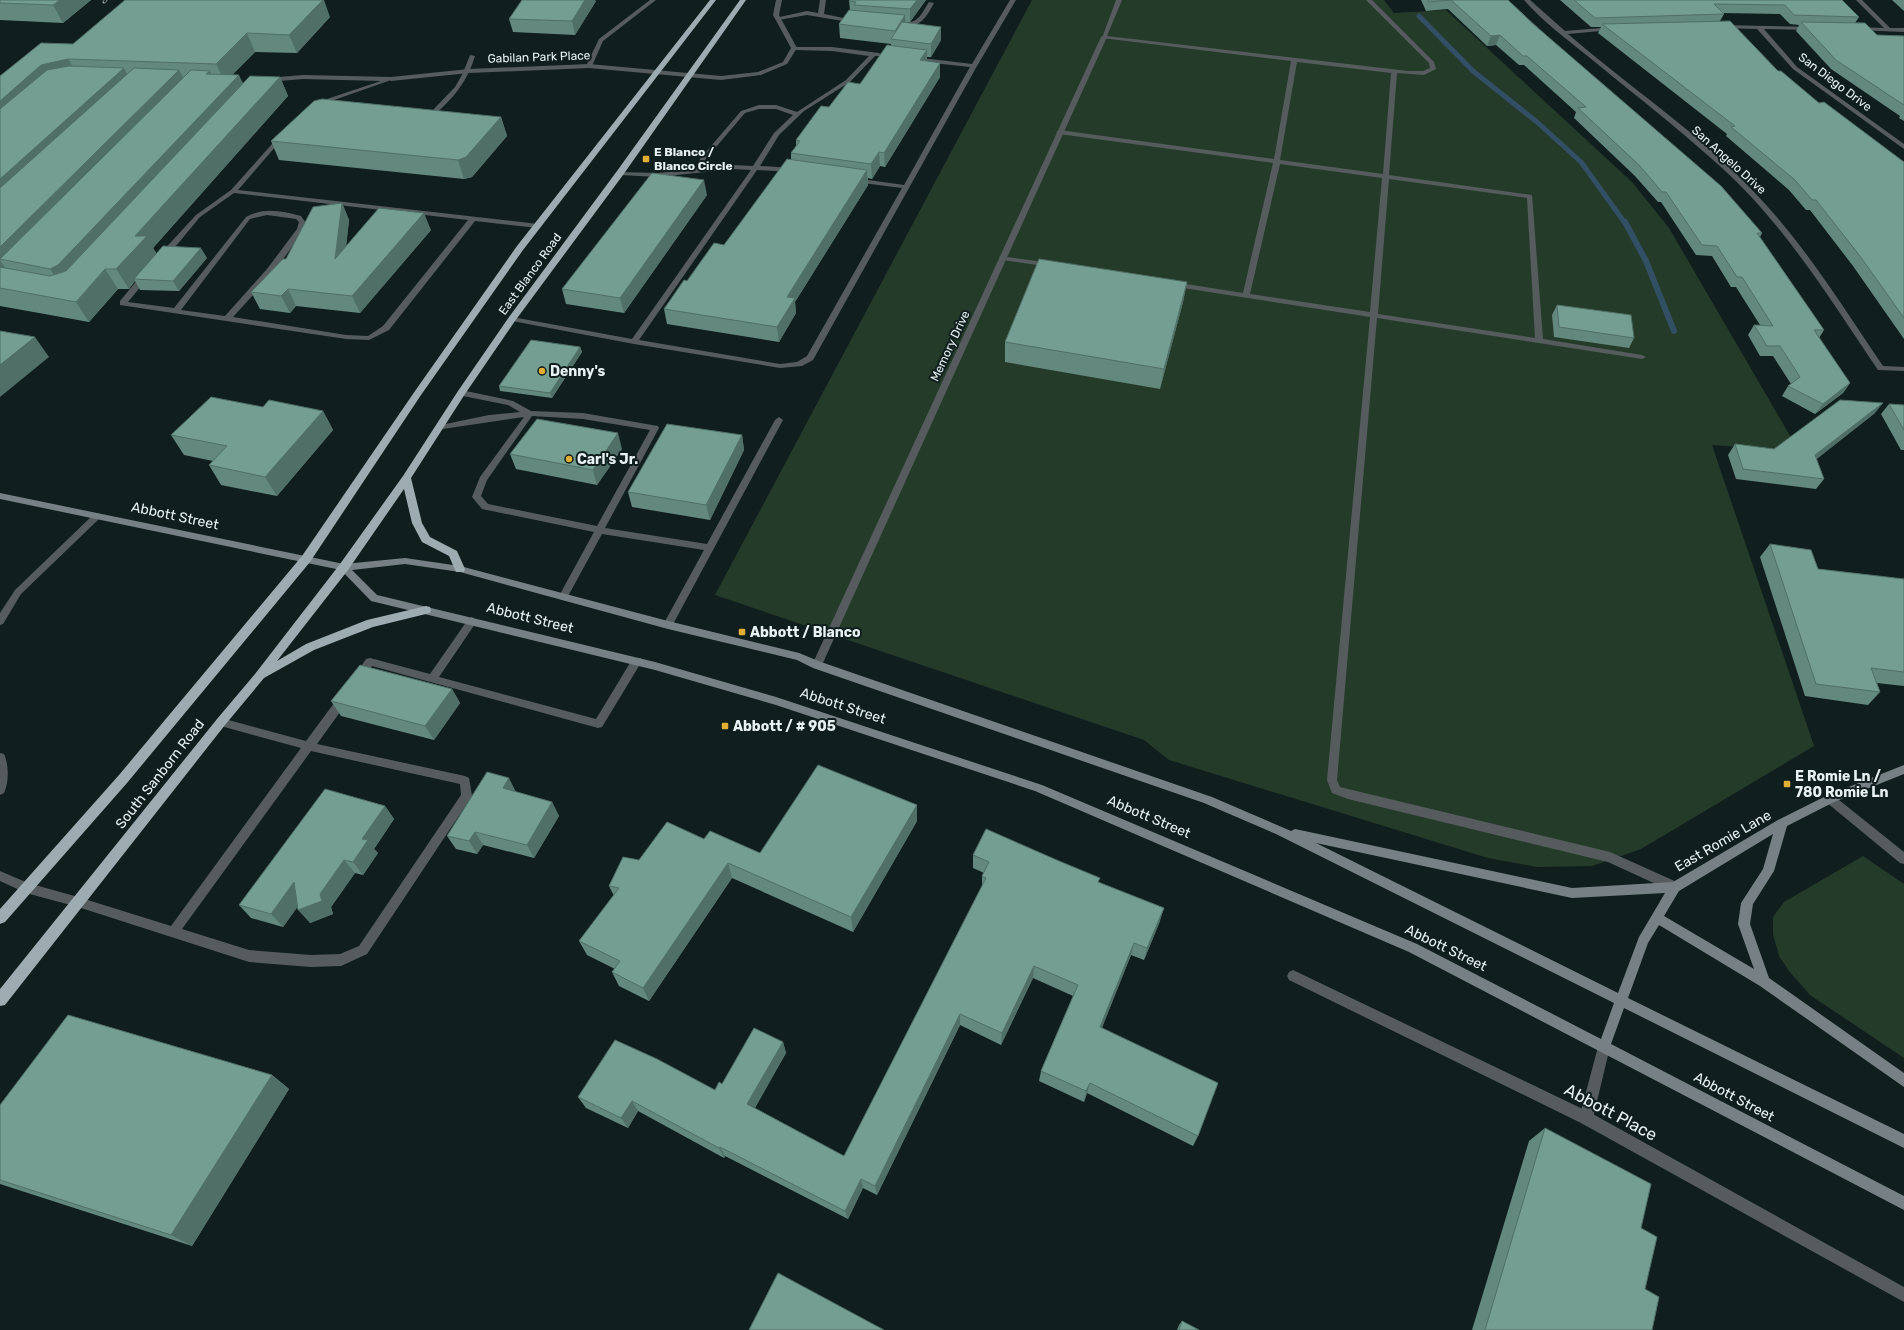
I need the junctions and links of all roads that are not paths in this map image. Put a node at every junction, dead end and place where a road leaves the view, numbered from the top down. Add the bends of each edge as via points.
1 (653, 0) edge
2 (713, 0) edge
3 (743, 0) edge
4 (779, 0) edge
5 (823, 0) edge
6 (1013, 0) edge
7 (1119, 0) edge
8 (1369, 0) edge
9 (1527, 0) edge
10 (1859, 0) edge
11 (931, 3) dead end
12 (821, 15) junction
13 (778, 18) junction
14 (862, 22) edge
15 (898, 25) edge
16 (1712, 26) edge
17 (1759, 27) junction
18 (1621, 28) edge
19 (1820, 29) edge
20 (1851, 29) edge
21 (1889, 30) junction
22 (1904, 30) edge
23 (1564, 33) junction
24 (1104, 37) junction
25 (794, 48) junction
26 (874, 54) junction
27 (472, 56) dead end
28 (889, 56) edge
29 (905, 58) edge
30 (1294, 60) junction
31 (589, 66) junction
32 (974, 66) junction
33 (469, 70) junction
34 (658, 71) junction
35 (1394, 72) junction
36 (688, 75) junction
37 (391, 79) junction
38 (261, 82) edge
39 (306, 109) edge
40 (433, 113) edge
41 (798, 114) junction
42 (286, 132) edge
43 (1059, 132) junction
44 (1904, 148) edge
45 (1277, 161) junction
46 (756, 167) junction
47 (700, 170) junction
48 (804, 172) edge
49 (620, 173) junction
50 (1386, 176) junction
51 (843, 178) edge
52 (906, 187) junction
53 (233, 191) junction
54 (473, 219) junction
55 (538, 226) junction
56 (1003, 258) junction
57 (1058, 266) edge
58 (1168, 283) edge
59 (1246, 295) junction
60 (176, 311) junction
61 (1373, 315) junction
62 (227, 319) junction
63 (512, 319) junction
64 (1538, 340) junction
65 (634, 342) junction
66 (1642, 357) dead end
67 (1904, 369) edge
68 (461, 393) junction
69 (530, 414) junction
70 (779, 420) dead end
71 (439, 428) junction
72 (406, 478) junction
73 (0, 496) edge
74 (97, 516) junction
75 (599, 530) junction
76 (710, 548) junction
77 (306, 559) junction
78 (344, 567) junction
79 (460, 569) junction
80 (564, 596) junction
81 (426, 610) junction
82 (0, 621) edge
83 (472, 621) junction
84 (668, 625) junction
85 (637, 661) junction
86 (817, 665) junction
87 (260, 677) junction
88 (432, 679) junction
89 (221, 722) junction
90 (308, 746) junction
91 (0, 757) edge
92 (1904, 769) edge
93 (0, 790) edge
94 (1830, 799) junction
95 (1782, 823) junction
96 (1280, 831) junction
97 (1904, 859) edge
98 (0, 876) edge
99 (1675, 887) junction
100 (26, 888) junction
101 (78, 902) junction
102 (0, 918) edge
103 (1657, 918) junction
104 (173, 932) junction
105 (1293, 976) dead end
106 (1764, 982) junction
107 (0, 1000) edge
108 (1621, 1000) junction
109 (1604, 1047) junction
110 (1904, 1080) edge
111 (1586, 1118) junction
112 (1904, 1141) edge
113 (1904, 1203) edge
114 (1904, 1295) edge

1 - 31 street via 601,40
2 - 34 highway, East Blanco Road
3 - 36 highway, East Blanco Road
4 - 13 street via 776,14
5 - 12 street
6 - 32 street
7 - 24 street, Memory Drive
8 - 35 street via 1434,66 1434,69 1424,73
9 - 23 street, San Angelo Drive
10 - 21 street
11 - 15 street via 920,21 912,26
12 - 13 street via 807,13
12 - 14 street
13 - 25 street
16 - 17 street
17 - 19 street
17 - 44 street, San Diego Drive via 1795,68
18 - 23 street
20 - 21 street
21 - 22 street
23 - 67 street, San Angelo Drive via 1750,192 1786,234 1881,368
24 - 30 street
24 - 43 street, Memory Drive
25 - 26 street via 832,48
25 - 36 street, Gabilan Park Place via 785,63 759,74 721,78
26 - 28 street
26 - 41 street via 848,81
27 - 33 street
29 - 32 street
30 - 35 street
30 - 45 street
31 - 33 street, Gabilan Park Place
31 - 34 street, Gabilan Park Place
32 - 52 street
33 - 37 street, Gabilan Park Place
33 - 40 street via 453,95
34 - 36 street, Gabilan Park Place
34 - 55 highway, East Blanco Road
35 - 50 street
36 - 49 highway, East Blanco Road
37 - 38 street via 303,77
37 - 39 street
41 - 46 street via 776,134
41 - 47 street via 776,107 759,106 743,112 702,160
42 - 53 street
43 - 45 street
43 - 56 street, Memory Drive
45 - 50 street
45 - 59 street
46 - 47 street
46 - 48 street
46 - 65 street
47 - 49 street via 658,175
49 - 63 highway, East Blanco Road
50 - 61 street
50 - 64 street via 1530,196
51 - 52 street
52 - 65 street via 810,358 805,361 780,366
53 - 54 street
53 - 60 street via 198,216 122,302
54 - 55 street
54 - 62 street via 386,328 369,338 346,337
55 - 77 highway, East Blanco Road via 418,393
56 - 57 street
56 - 86 street, Memory Drive
58 - 59 street
59 - 61 street
60 - 62 street
60 - 62 street via 248,218 256,213 272,212 299,217 302,222 301,229 270,271
61 - 64 street
61 - 99 street via 1332,780 1336,790 1610,857
63 - 65 street
63 - 68 highway, East Blanco Road
64 - 66 street
68 - 69 street via 510,403
68 - 71 highway, East Blanco Road
69 - 71 street via 483,418
69 - 75 street via 483,479 476,497 485,507
69 - 75 street via 572,414 655,428
70 - 76 street
71 - 72 highway, East Blanco Road
72 - 78 highway, East Blanco Road
72 - 79 highway via 417,523 426,539 453,554
73 - 74 main road, Abbott Street
74 - 77 main road, Abbott Street
74 - 82 street via 18,592
75 - 76 street
75 - 80 street
76 - 84 street
77 - 78 main road, Abbott Street
77 - 100 highway, South Sanborn Road via 123,779
78 - 79 main road, Abbott Street via 405,561
78 - 81 main road, Abbott Street via 374,598
78 - 87 highway, South Sanborn Road
79 - 80 main road, Abbott Street
80 - 84 main road, Abbott Street
81 - 83 main road, Abbott Street
81 - 87 highway via 371,623 310,647
83 - 85 main road, Abbott Street
83 - 88 street
84 - 86 main road, Abbott Street via 798,657
85 - 88 street via 598,724
85 - 109 main road, Abbott Street via 776,701 1038,788 1413,948
86 - 96 main road, Abbott Street via 1208,800
87 - 89 highway, South Sanborn Road
88 - 90 street via 370,662
89 - 90 street
89 - 101 highway, South Sanborn Road
90 - 104 street
90 - 104 street via 465,782 467,796 363,950 341,960 311,961 249,956
91 - 93 street
92 - 94 main road, East Romie Lane
94 - 95 main road, East Romie Lane
94 - 97 street
95 - 99 main road, East Romie Lane
95 - 106 main road via 1768,872 1747,903 1744,924
96 - 99 main road via 1572,893
96 - 108 main road, Abbott Street
98 - 100 street
99 - 103 main road, East Romie Lane
100 - 101 street
100 - 102 highway, South Sanborn Road
101 - 104 street
101 - 107 highway, South Sanborn Road
103 - 106 main road
103 - 108 main road, East Romie Lane via 1643,941
105 - 111 street, Abbott Place
106 - 110 main road
108 - 109 main road, East Romie Lane
108 - 112 main road, Abbott Street
109 - 111 street
109 - 113 main road, Abbott Street
111 - 114 street, Abbott Place

